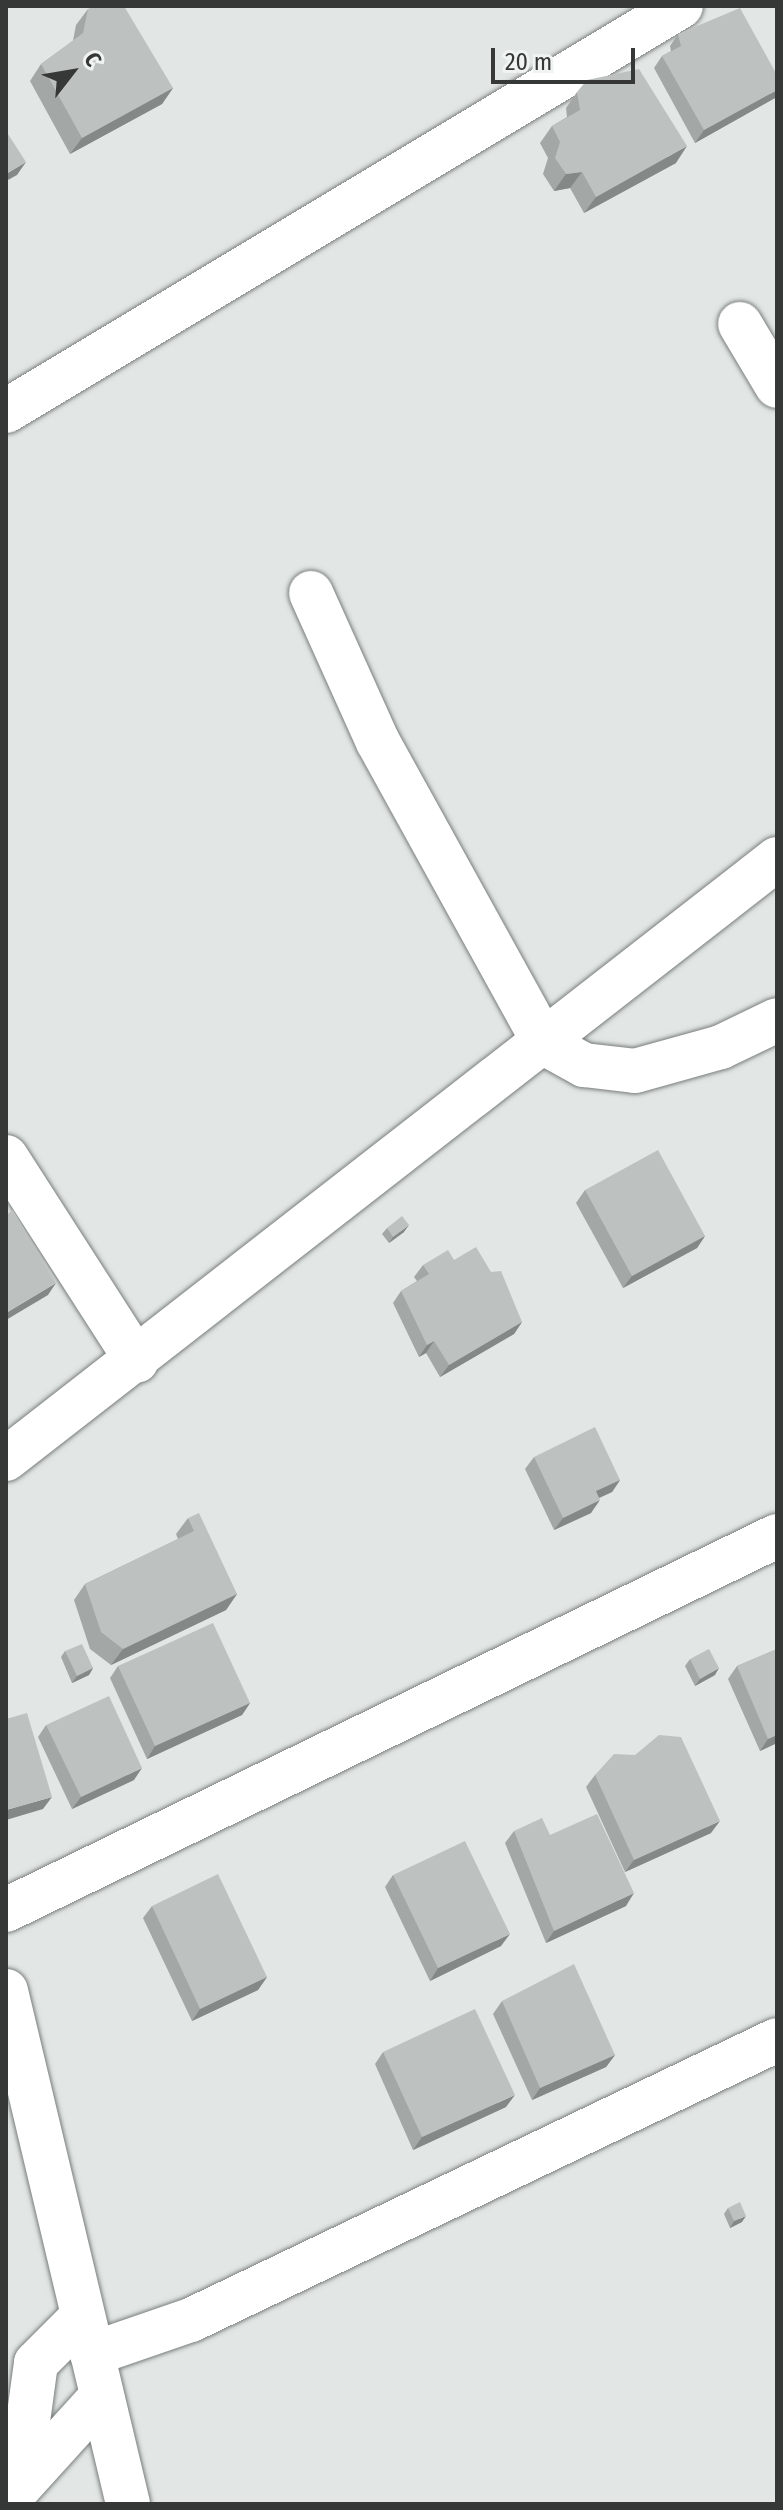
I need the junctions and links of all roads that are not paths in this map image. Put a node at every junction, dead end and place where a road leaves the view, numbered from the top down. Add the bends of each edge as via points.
1 (681, 6) edge
2 (740, 324) dead end
3 (777, 386) edge
4 (6, 411) edge
5 (311, 593) dead end
6 (777, 859) edge
7 (777, 1020) edge
8 (544, 1043) junction
9 (6, 1157) edge
10 (137, 1361) junction
11 (6, 1459) edge
12 (777, 1536) edge
13 (6, 1910) edge
14 (6, 1991) edge
15 (777, 2040) edge
16 (88, 2335) junction
17 (102, 2396) junction
18 (12, 2494) edge
19 (128, 2504) edge

1 - 4 street
2 - 3 street
5 - 8 street via 378,742
6 - 8 street
7 - 8 street via 721,1047 635,1071 584,1065
8 - 10 street
9 - 10 street
10 - 11 street
12 - 13 street
14 - 16 street
15 - 16 street via 191,2320
16 - 17 street
16 - 18 street via 36,2363
17 - 18 street
17 - 19 street

